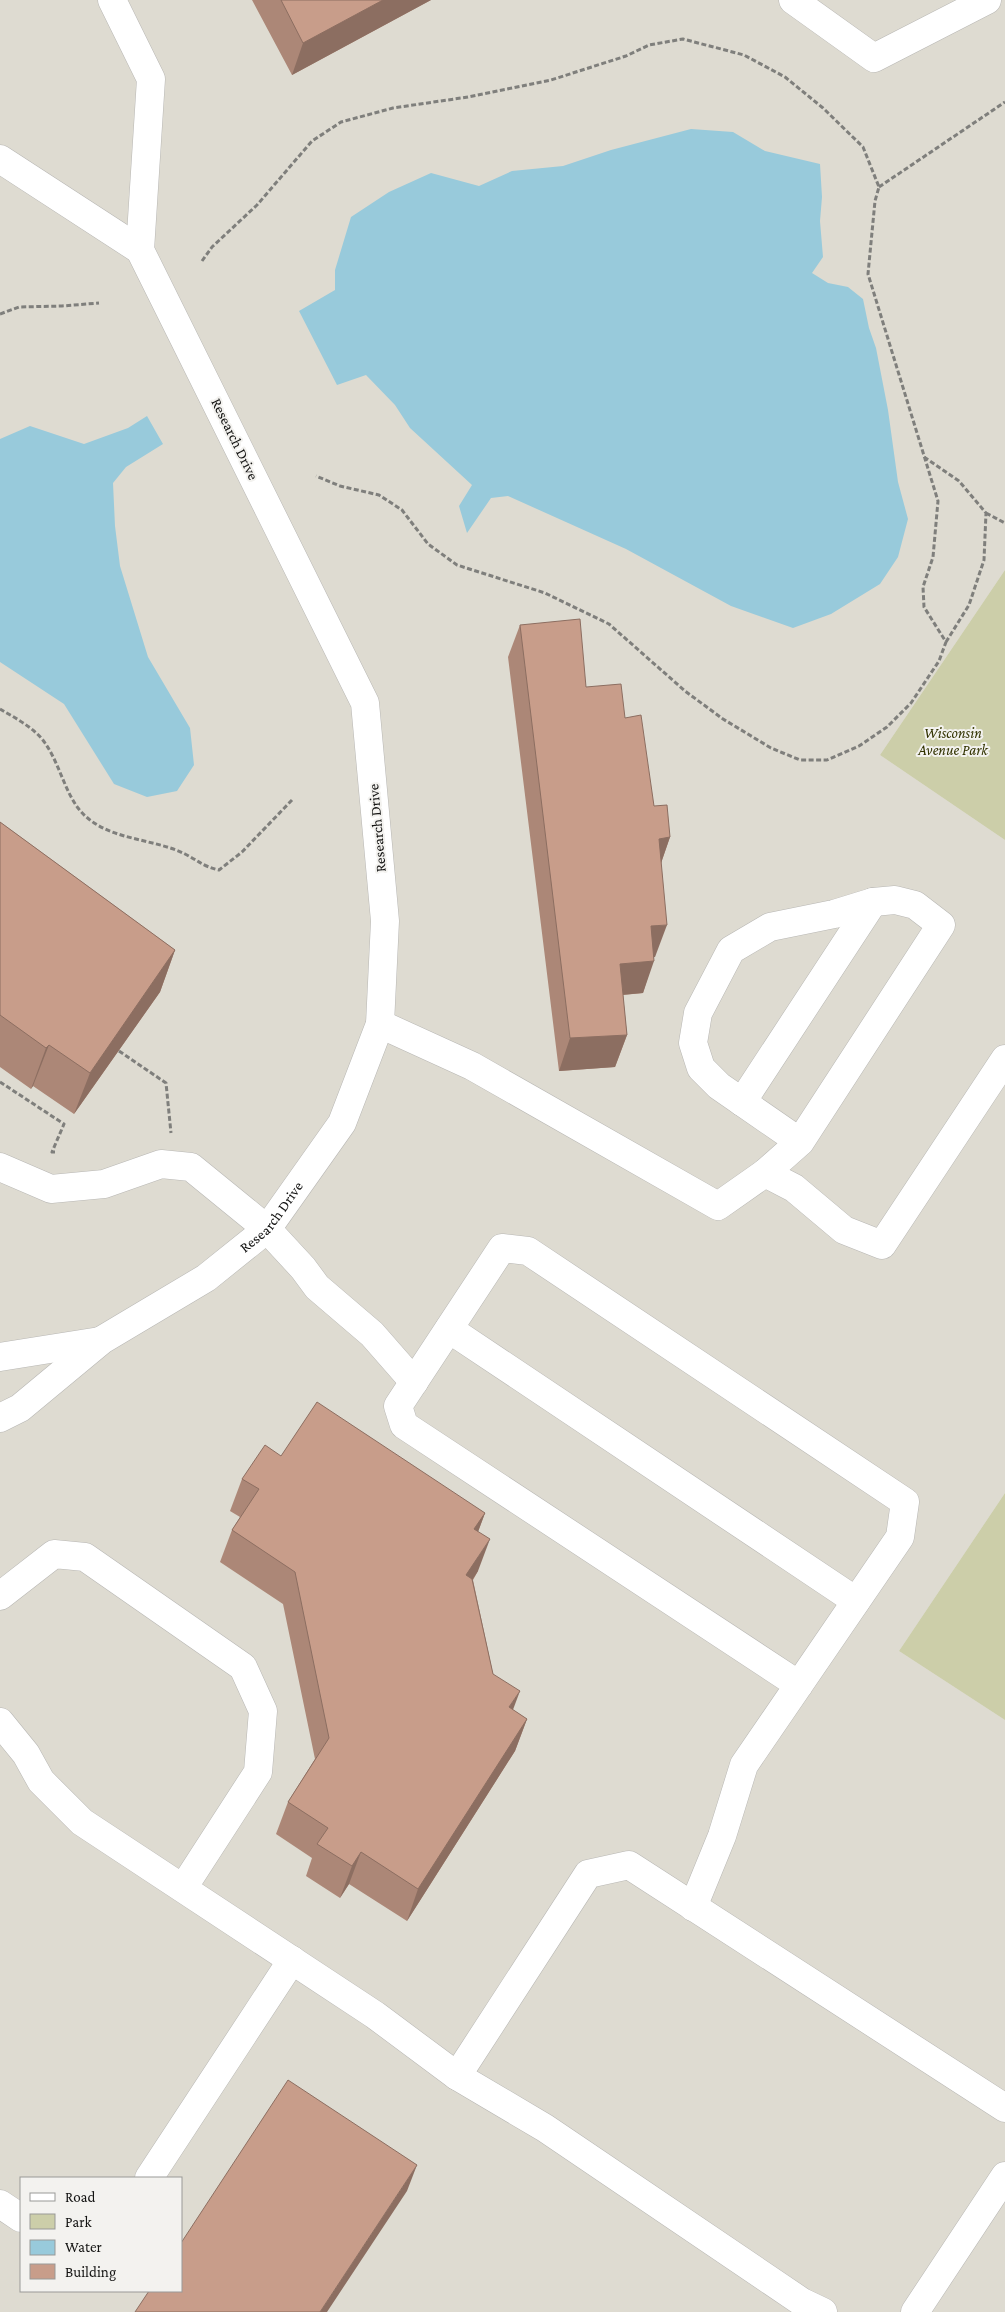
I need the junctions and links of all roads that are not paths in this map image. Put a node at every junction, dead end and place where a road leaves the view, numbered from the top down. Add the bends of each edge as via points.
1 (112, 0) edge
2 (793, 0) edge
3 (987, 0) edge
4 (0, 159) edge
5 (140, 250) junction
6 (873, 902) junction
7 (380, 1024) junction
8 (1005, 1059) edge
9 (742, 1102) junction
10 (800, 1142) junction
11 (0, 1167) edge
12 (765, 1173) junction
13 (267, 1229) junction
14 (449, 1329) junction
15 (102, 1340) junction
16 (0, 1357) edge
17 (414, 1382) junction
18 (0, 1418) edge
19 (0, 1596) edge
20 (856, 1601) junction
21 (799, 1685) junction
22 (0, 1722) edge
23 (183, 1888) junction
24 (693, 1907) junction
25 (292, 1960) junction
26 (457, 2076) junction
27 (1005, 2108) edge
28 (1005, 2176) edge
29 (149, 2177) edge
30 (0, 2204) edge
31 (20, 2217) edge
32 (823, 2312) edge
33 (915, 2312) edge

1 - 5 street via 151,79
2 - 3 street via 874,58
4 - 5 street
5 - 7 street, Research Drive via 366,703 385,922
6 - 9 street
6 - 9 street via 770,927 731,950 698,1013 693,1043 701,1068
6 - 10 street via 895,900 915,905 941,925
7 - 12 street via 472,1066 718,1206
7 - 13 street, Research Drive via 342,1123
8 - 12 street via 882,1245 844,1230 794,1188
9 - 10 street
10 - 12 street
11 - 13 street via 52,1189 104,1184 162,1164 192,1167
13 - 15 street, Research Drive via 206,1278
13 - 17 street via 318,1287 372,1334
14 - 17 street
14 - 20 street
14 - 20 street via 502,1248 528,1251 537,1256 904,1502 900,1537
15 - 16 street, Research Drive
15 - 18 street, Research Drive via 20,1408
17 - 21 street via 398,1406 404,1425
19 - 23 street via 54,1554 85,1558 243,1667 263,1711 258,1772
20 - 21 street
21 - 24 street via 744,1765 722,1836
22 - 23 street via 26,1754 41,1782 82,1822
23 - 25 street
24 - 26 street via 629,1865 588,1874
24 - 27 street
25 - 26 street via 375,2015
25 - 29 street
26 - 32 street via 545,2128 802,2302
28 - 33 street
30 - 31 street

